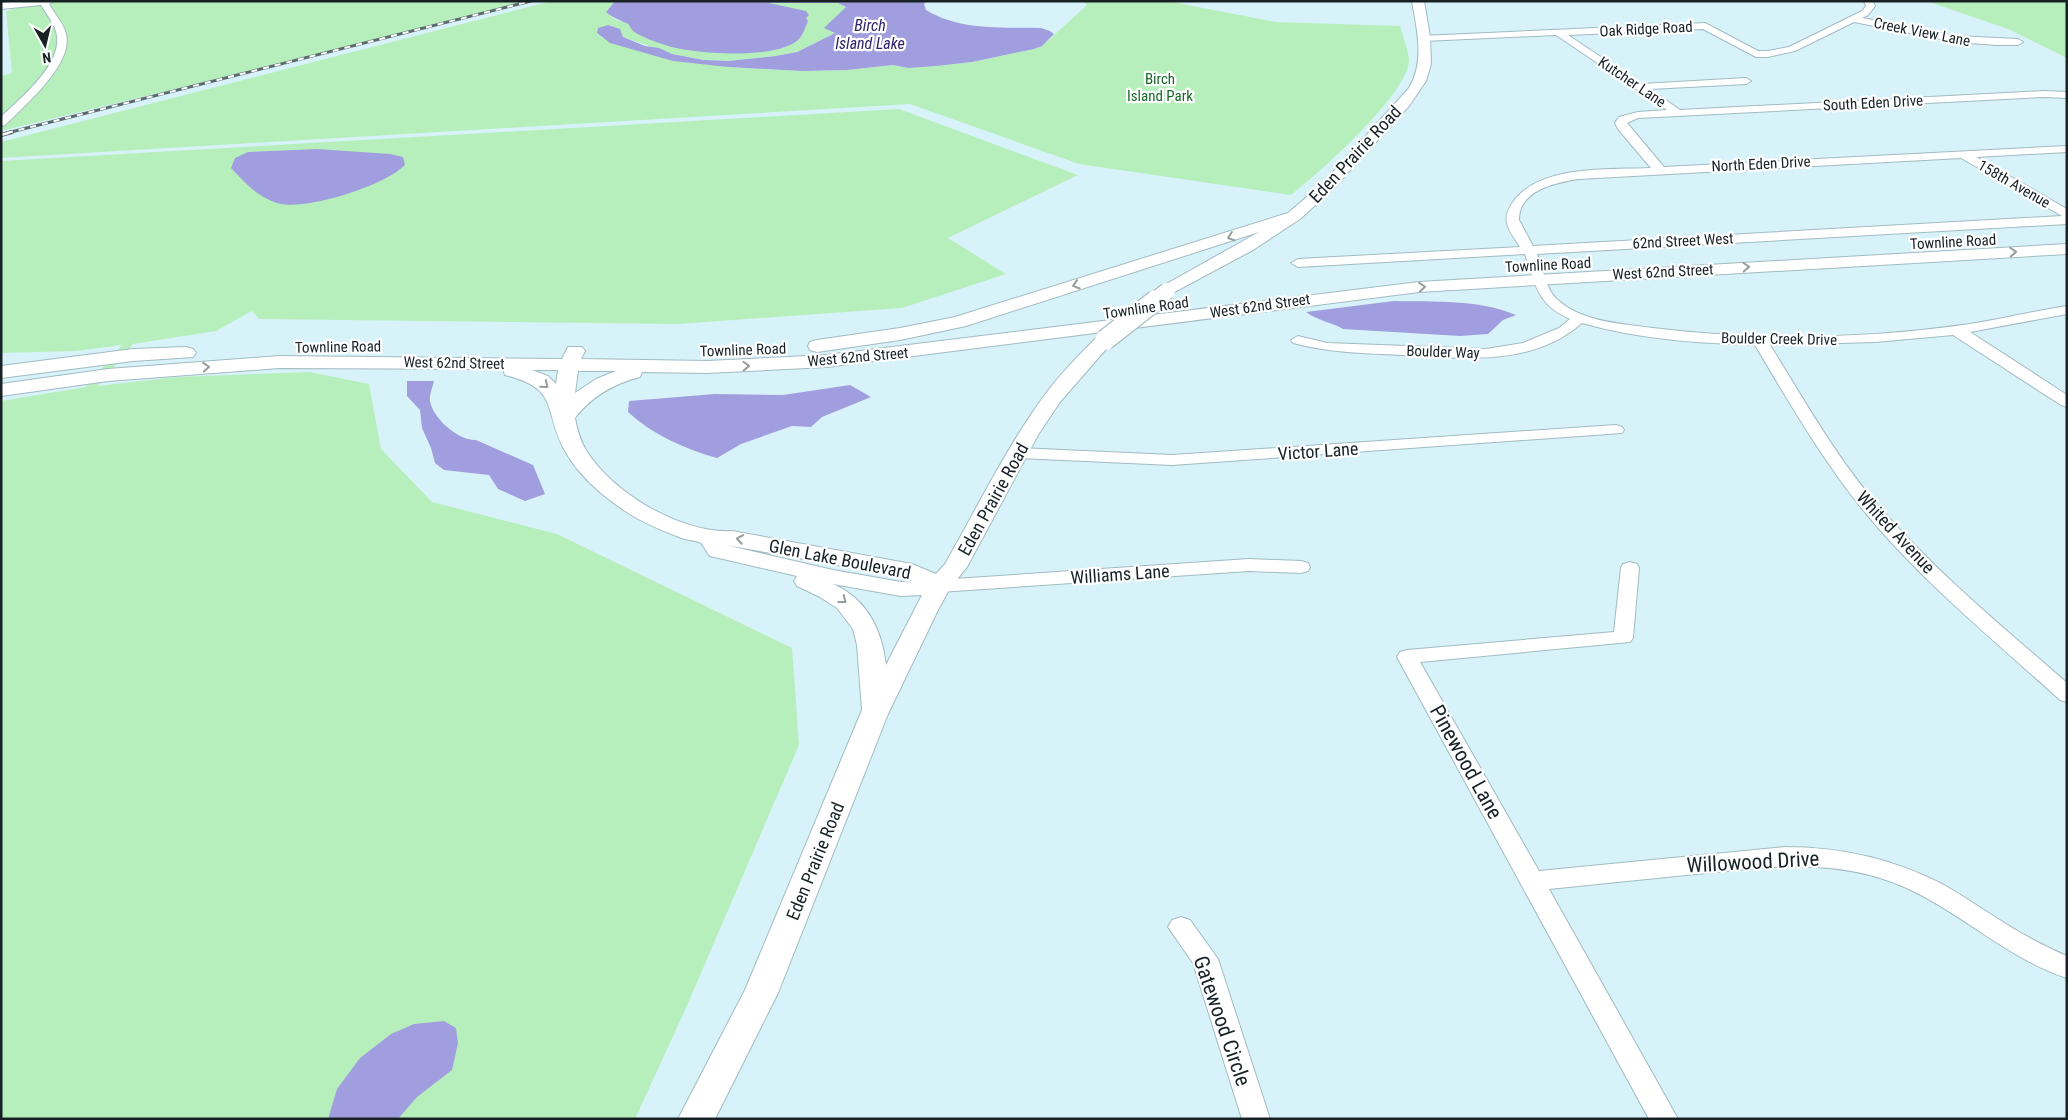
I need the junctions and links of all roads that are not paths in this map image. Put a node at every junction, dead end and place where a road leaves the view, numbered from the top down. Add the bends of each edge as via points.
1 (1417, 1) edge
2 (1868, 1) edge
3 (47, 2) edge
4 (1, 6) edge
5 (1853, 19) junction
6 (1559, 33) junction
7 (1424, 38) junction
8 (2018, 42) dead end
9 (1746, 82) dead end
10 (1639, 87) junction
11 (2067, 95) edge
12 (1678, 113) junction
13 (1, 123) edge
14 (2067, 149) edge
15 (1962, 154) junction
16 (1660, 170) junction
17 (2067, 214) edge
18 (1294, 216) junction
19 (2067, 220) edge
20 (2067, 236) edge
21 (2067, 249) edge
22 (1298, 263) dead end
23 (1535, 265) junction
24 (2067, 310) edge
25 (1580, 317) junction
26 (1956, 330) junction
27 (1759, 339) junction
28 (1298, 340) dead end
29 (787, 349) junction
30 (224, 351) junction
31 (572, 357) junction
32 (327, 361) junction
33 (708, 367) junction
34 (1, 372) edge
35 (1, 378) edge
36 (1, 390) edge
37 (2067, 402) edge
38 (564, 418) junction
39 (1616, 430) dead end
40 (1019, 453) junction
41 (711, 540) junction
42 (751, 560) junction
43 (1301, 567) dead end
44 (1630, 568) dead end
45 (939, 586) junction
46 (2067, 696) edge
47 (874, 714) junction
48 (1532, 881) junction
49 (1181, 927) dead end
50 (2067, 968) edge
51 (701, 1118) edge
52 (1256, 1119) edge
53 (1664, 1119) edge

1 - 7 main road, Eden Prairie Road
2 - 5 street, Creek View Lane via 1869,10
3 - 4 street
3 - 13 street via 62,35 56,64 45,80
5 - 6 street, Oak Ridge Road via 1792,49 1768,54 1756,54 1705,26
5 - 8 street, Creek View Lane via 1964,41
6 - 7 street, Oak Ridge Road
6 - 10 street, Kutcher Lane
7 - 18 main road, Eden Prairie Road via 1423,73 1416,86 1328,188
9 - 10 street
10 - 12 street, Kutcher Lane
11 - 12 street, South Eden Drive
12 - 16 street, Kutcher Lane via 1629,116 1621,123
14 - 15 street, North Eden Drive
15 - 16 street, North Eden Drive
15 - 17 street, 158th Avenue
16 - 23 street, North Eden Drive via 1578,174 1528,190 1513,211 1512,218
18 -> 29 main road via 959,322 900,334
18 - 40 main road, Eden Prairie Road, bridge via 1270,233 1166,291 1105,340 1052,400
19 - 23 street, 62nd Street West
20 - 23 main road, Townline Road
23 -> 21 main road, West 62nd Street
22 - 23 street, 62nd Street West
23 - 25 street, Boulder Creek Drive via 1540,285 1557,307
23 - 29 main road, Townline Road via 1350,282 881,343
33 -> 23 main road, West 62nd Street via 886,356 1347,294
24 - 26 street, Boulder Creek Drive
25 - 27 street, Boulder Creek Drive via 1662,333
25 - 28 street, Boulder Way via 1564,331 1527,347 1486,354 1328,347
26 - 27 street, Boulder Creek Drive via 1857,339
26 - 37 street
27 - 46 street, Whited Avenue via 1824,445 1851,484 1887,526
29 - 31 main road, Townline Road
30 - 31 main road, Townline Road via 331,346
30 - 34 main road via 133,355
30 - 35 main road
31 - 32 main road, West 62nd Street
31 - 33 main road, West 62nd Street
31 - 38 main road, Glen Lake Boulevard
36 -> 32 main road via 166,370
32 -> 38 main road via 333,365 485,368 520,372 550,387
33 - 38 main road via 642,372 611,379 584,394
38 - 41 main road, Glen Lake Boulevard via 576,452 594,475 620,498 645,515
39 - 40 street, Victor Lane via 1172,460
40 - 45 main road, Eden Prairie Road via 955,567
41 - 42 main road, Glen Lake Boulevard via 718,551
45 -> 41 main road, Glen Lake Boulevard via 912,571 732,538
42 - 45 main road, Glen Lake Boulevard via 901,589
42 -> 47 main road via 823,587 844,599 857,612 871,643
43 - 45 street, Williams Lane via 1249,565
44 - 48 street, Pinewood Lane via 1624,638 1407,657
45 - 47 main road, Eden Prairie Road
47 - 51 main road, Eden Prairie Road via 761,993
48 - 50 street, Willowood Drive via 1785,856 1818,855 1855,861 1890,871 1928,888 2033,953
48 - 53 street, Pinewood Lane
49 - 52 street, Gatewood Circle via 1205,959

